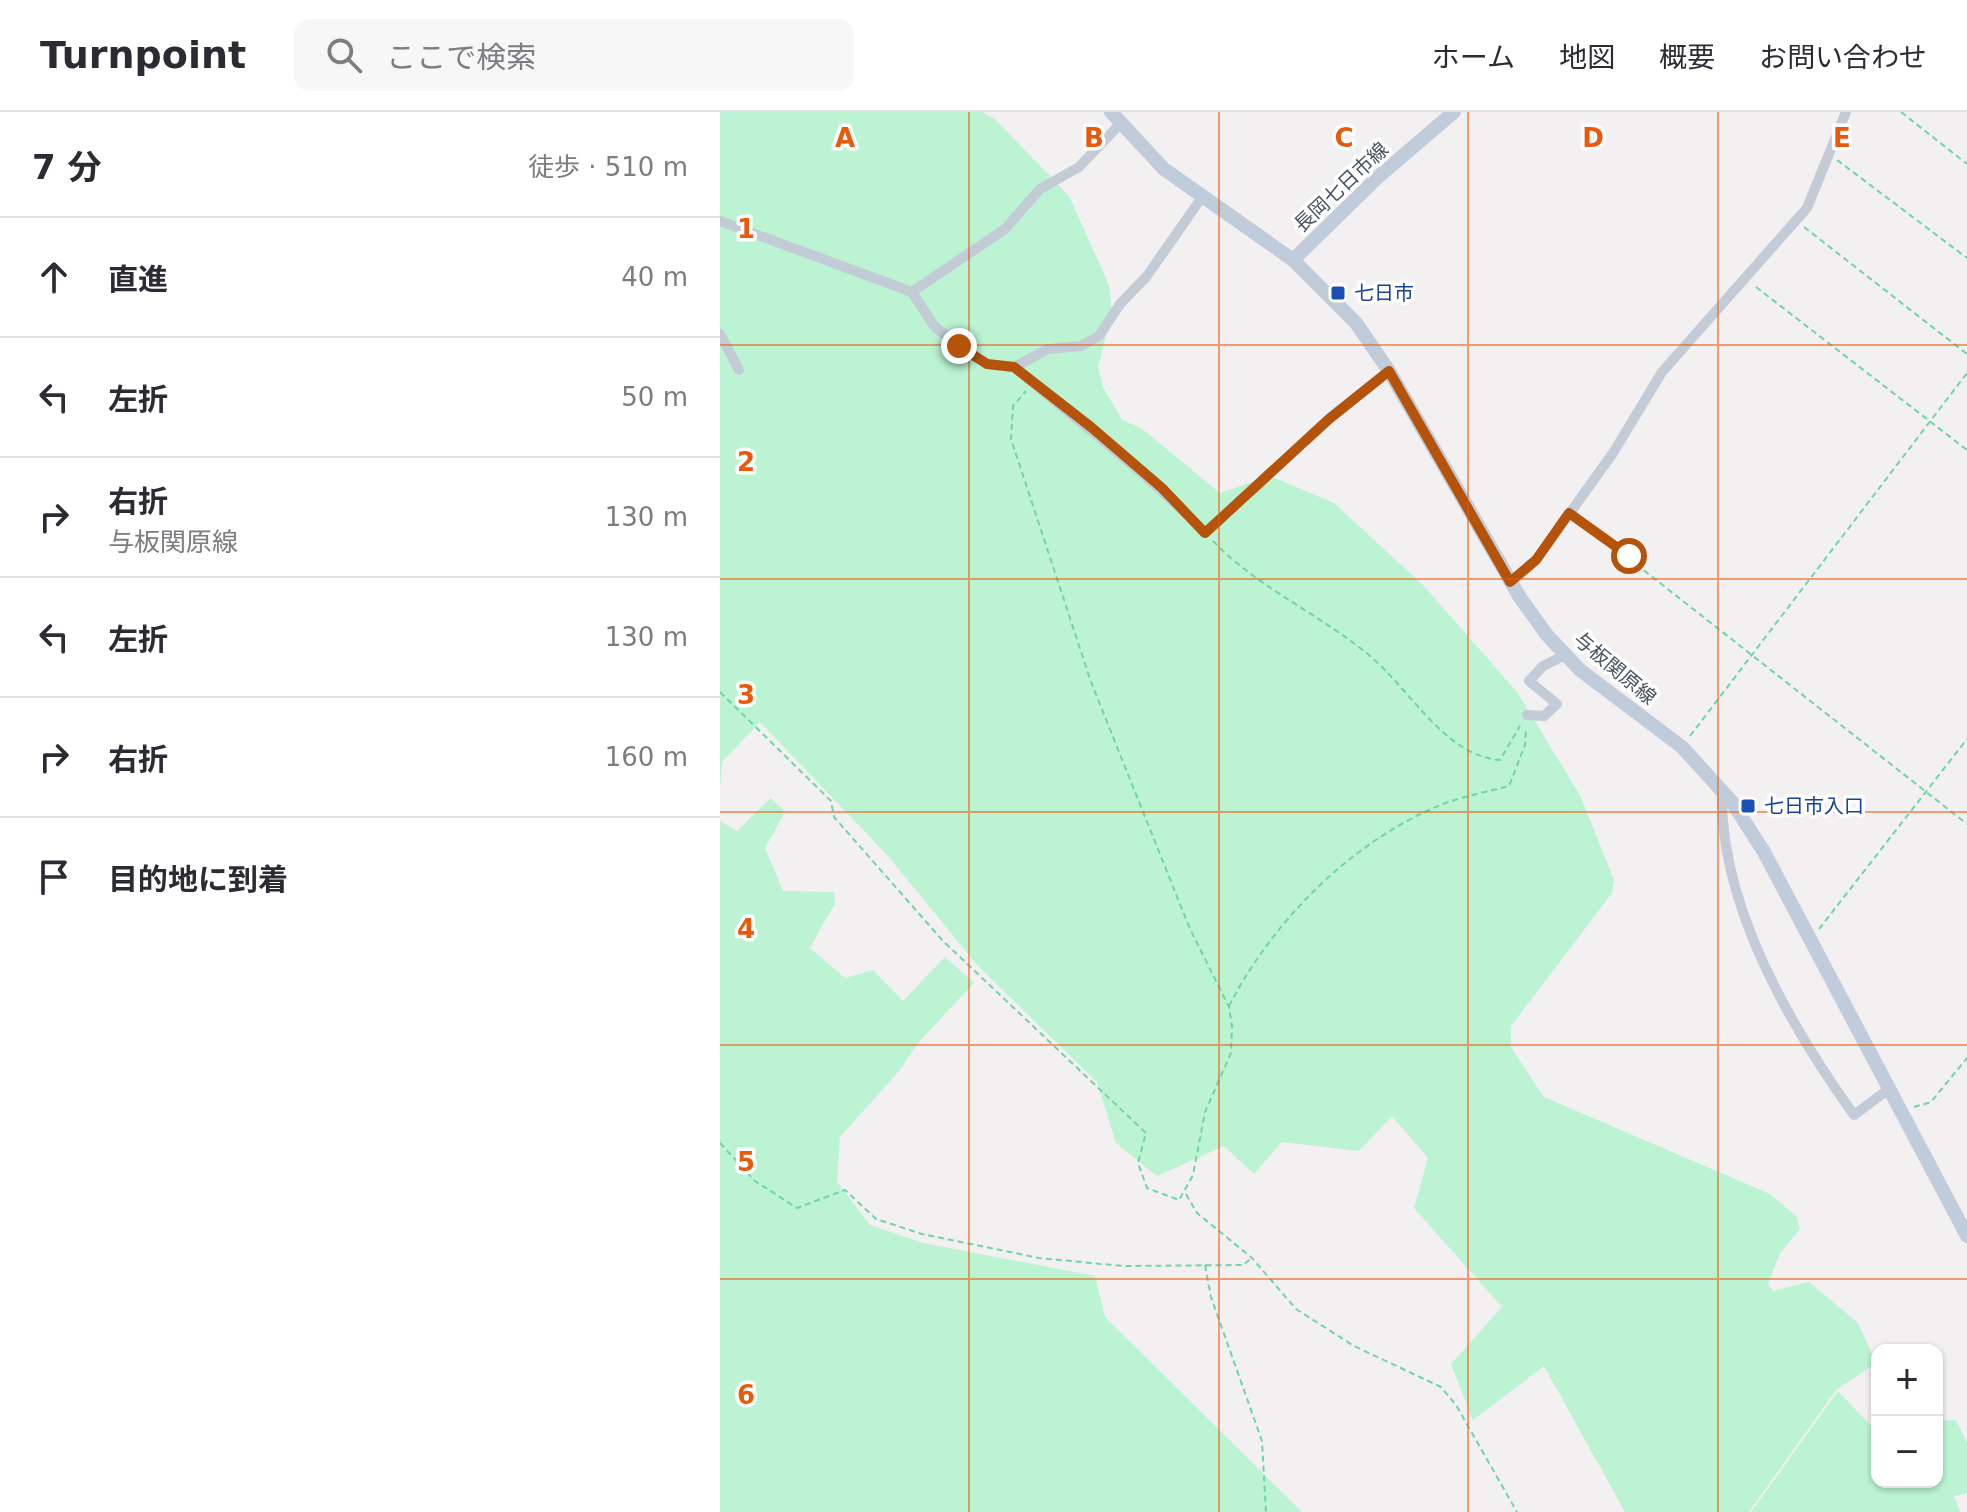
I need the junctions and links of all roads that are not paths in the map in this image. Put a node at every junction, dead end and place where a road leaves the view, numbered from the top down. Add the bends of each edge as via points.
1 (1454, 112) edge
2 (1846, 112) edge
3 (1116, 118) edge
4 (1202, 197) junction
5 (720, 221) edge
6 (1293, 260) junction
7 (912, 292) junction
8 (720, 334) edge
9 (1014, 367) junction
10 (739, 370) dead end
11 (1389, 371) junction
12 (1510, 582) junction
13 (1565, 655) junction
14 (1527, 715) road end
15 (1722, 790) junction
16 (1889, 1089) junction
17 (1967, 1236) edge

1 - 6 main road, 長岡七日市線
2 - 12 street via 1815,192 1796,222 1662,372 1613,453 1529,568
3 - 4 main road, 与板関原線 via 1164,169
3 - 7 street via 1079,167 1040,189 994,238
4 - 6 main road, 与板関原線
4 - 9 street via 1099,336 1081,346 1048,349
5 - 7 street
6 - 11 main road, 与板関原線 via 1356,323
7 - 9 street via 934,326 959,346 987,364
8 - 10 street
9 - 11 street via 1162,488 1205,533
11 - 12 main road, 与板関原線
12 - 13 main road, 与板関原線
13 - 14 street via 1529,681 1557,704 1544,716
13 - 15 main road, 与板関原線 via 1682,747
15 - 16 main road, 与板関原線 via 1764,852
15 - 16 street via 1729,854 1759,952 1813,1058 1854,1115
16 - 17 main road, 与板関原線

